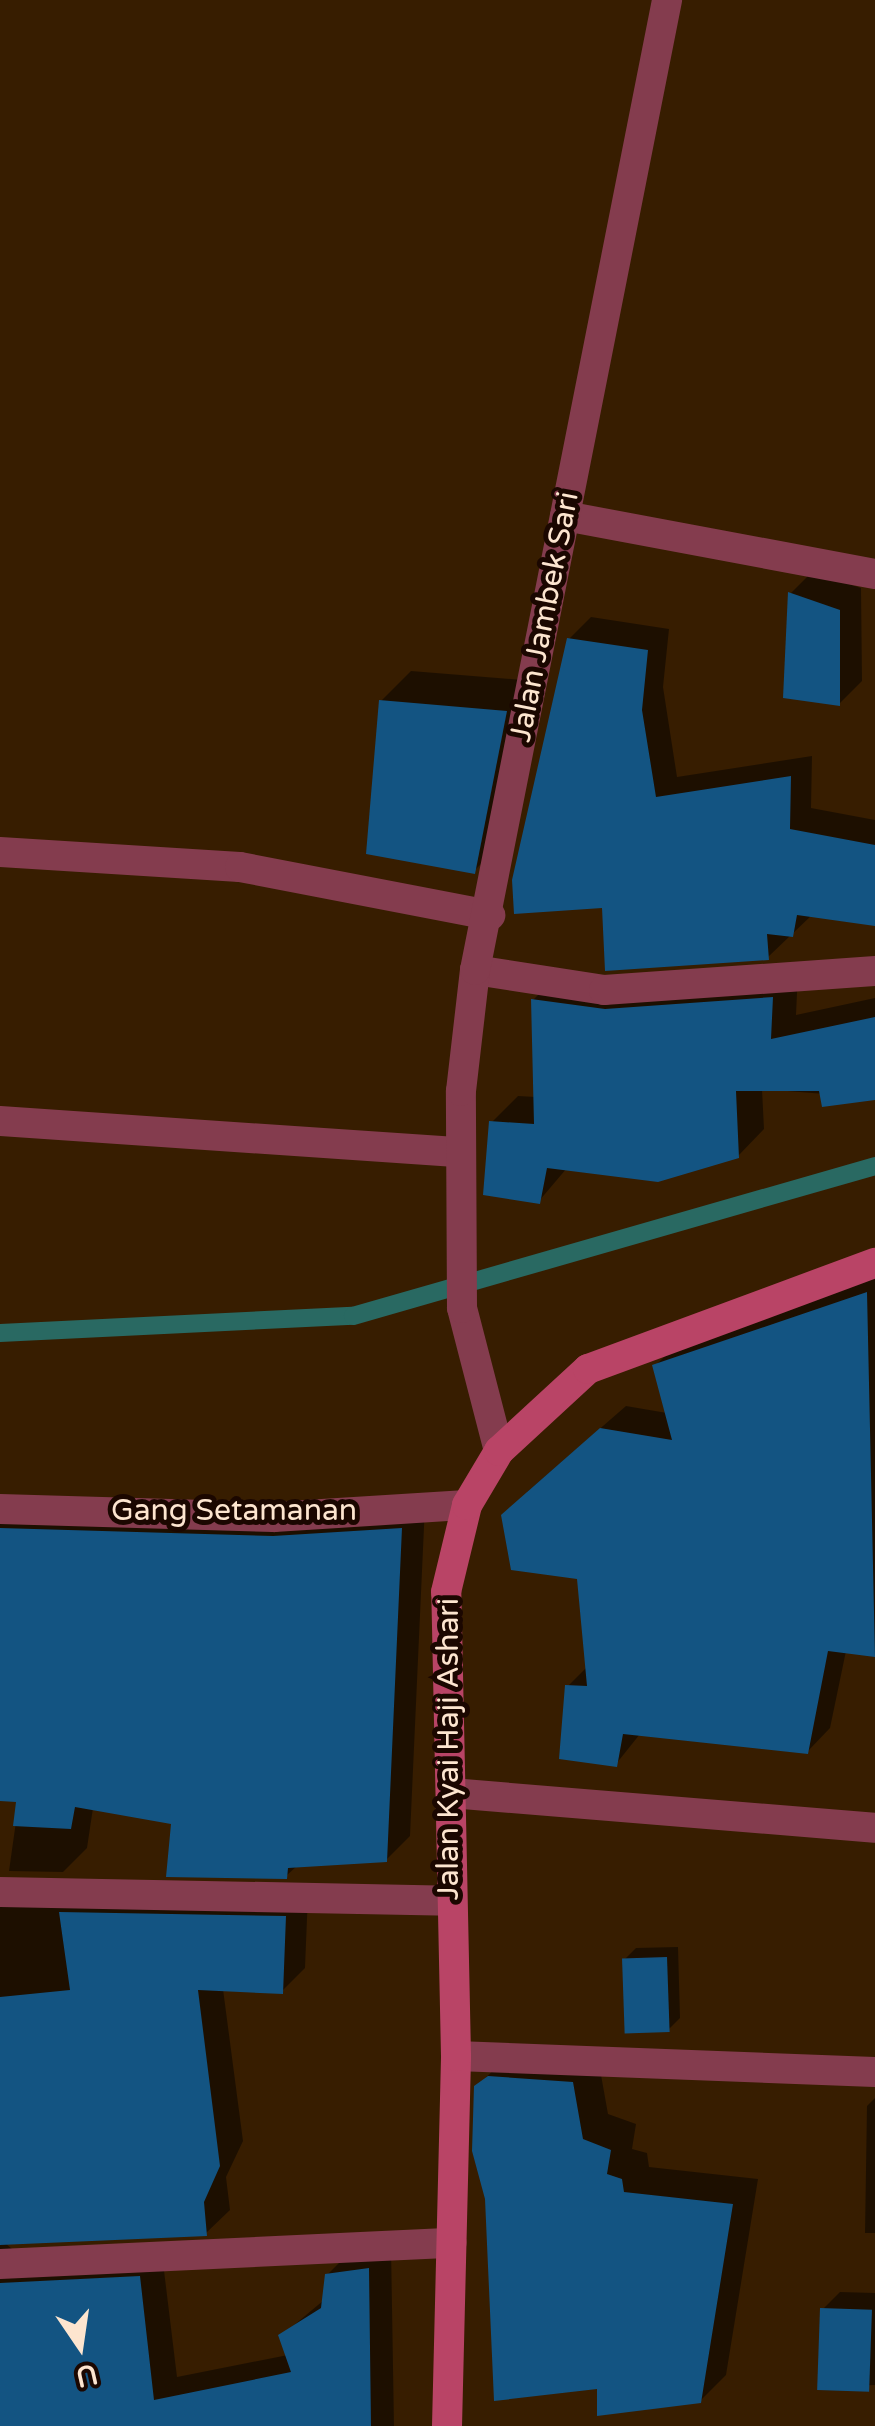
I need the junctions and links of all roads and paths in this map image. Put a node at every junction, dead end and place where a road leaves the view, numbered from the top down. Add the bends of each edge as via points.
1 (667, 0) edge
2 (565, 516) junction
3 (875, 574) edge
4 (0, 852) edge
5 (490, 915) junction
6 (475, 970) junction
7 (875, 971) edge
8 (0, 1121) edge
9 (456, 1152) junction
10 (875, 1263) edge
11 (499, 1451) junction
12 (467, 1504) junction
13 (0, 1508) edge
14 (451, 1793) junction
15 (875, 1828) edge
16 (0, 1892) edge
17 (450, 1901) junction
18 (456, 2056) junction
19 (875, 2072) edge
20 (452, 2243) junction
21 (0, 2264) edge
22 (447, 2426) edge

1 - 2 street, Jalan Jambek Sari
2 - 3 street
2 - 5 street, Jalan Jambek Sari
4 - 5 street via 240,867
5 - 6 street, Jalan Jambek Sari
6 - 7 street via 604,990
6 - 9 street, Jalan Jambek Sari
8 - 9 street
9 - 11 street, Jalan Jambek Sari via 462,1308
10 - 11 main road, Jalan Kyai Haji Ashari via 588,1369
11 - 12 main road, Jalan Kyai Haji Ashari
12 - 13 street, Gang Setamanan via 274,1516
12 - 14 main road, Jalan Kyai Haji Ashari via 446,1592
14 - 15 street
14 - 17 main road, Jalan Kyai Haji Ashari
16 - 17 street
17 - 18 main road, Jalan Kyai Haji Ashari
18 - 19 street
18 - 20 main road, Jalan Kyai Haji Ashari
20 - 21 street
20 - 22 main road, Jalan Kyai Haji Ashari

